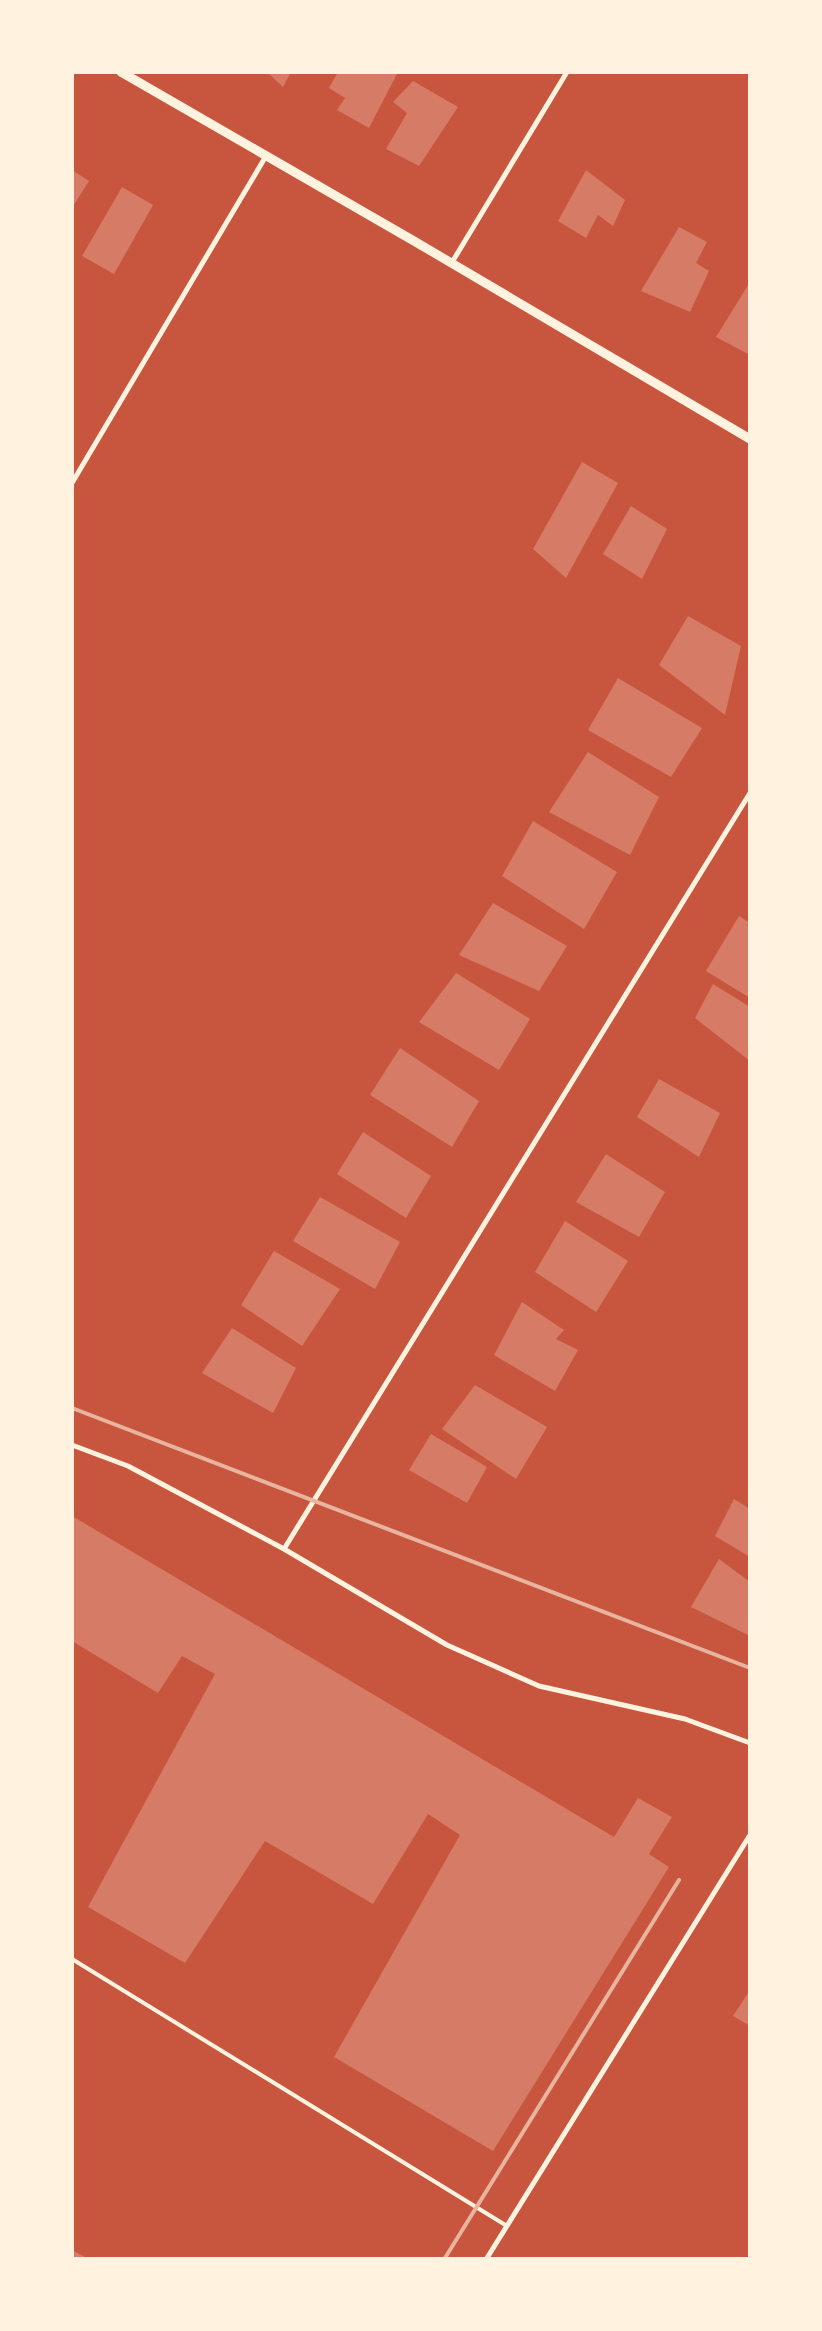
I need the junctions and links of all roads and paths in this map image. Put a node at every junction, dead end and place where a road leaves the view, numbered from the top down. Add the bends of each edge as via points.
1 (121, 72) edge
2 (567, 72) edge
3 (266, 156) junction
4 (452, 264) junction
5 (750, 440) edge
6 (72, 483) edge
7 (750, 793) edge
8 (72, 1445) edge
9 (284, 1549) junction
10 (750, 1743) edge
11 (750, 1835) edge
12 (72, 1959) edge
13 (507, 2226) junction
14 (487, 2258) edge

1 - 3 street
2 - 4 street
3 - 4 street
3 - 6 street
4 - 5 street
7 - 9 street
8 - 9 street via 128,1466
9 - 10 street via 447,1645 539,1686 685,1719
11 - 13 street
12 - 13 lane
13 - 14 street

